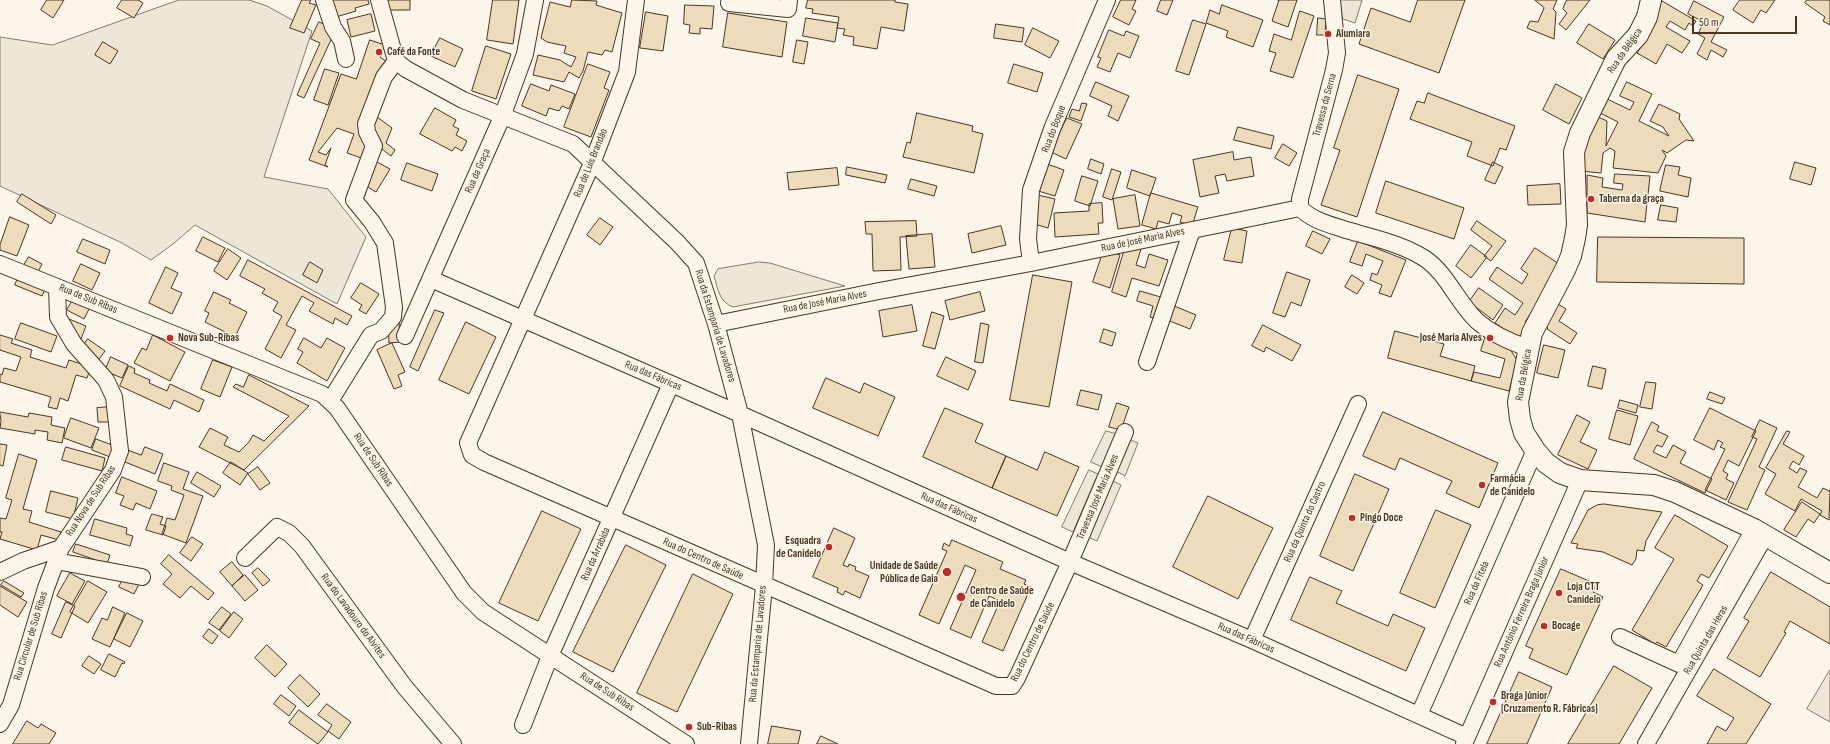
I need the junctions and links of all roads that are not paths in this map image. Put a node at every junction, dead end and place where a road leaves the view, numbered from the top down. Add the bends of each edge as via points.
1 (324, 0) edge
2 (379, 0) edge
3 (535, 0) edge
4 (636, 0) edge
5 (730, 0) edge
6 (789, 0) edge
7 (1107, 0) edge
8 (1332, 0) edge
9 (1651, 0) edge
10 (346, 59) dead end
11 (396, 61) junction
12 (502, 117) junction
13 (593, 161) junction
14 (1300, 208) junction
15 (1192, 230) junction
16 (1031, 263) junction
17 (0, 264) edge
18 (431, 279) junction
19 (57, 287) junction
20 (523, 320) junction
21 (716, 324) junction
22 (405, 336) dead end
23 (1528, 348) junction
24 (1147, 362) dead end
25 (671, 384) junction
26 (330, 401) junction
27 (1358, 404) dead end
28 (740, 414) junction
29 (1125, 432) dead end
30 (1535, 450) junction
31 (1580, 480) junction
32 (612, 519) junction
33 (1760, 533) junction
34 (58, 554) junction
35 (245, 558) dead end
36 (1070, 562) junction
37 (0, 572) edge
38 (1830, 573) edge
39 (142, 577) dead end
40 (764, 586) junction
41 (1620, 637) dead end
42 (1252, 640) junction
43 (550, 656) junction
44 (1419, 715) junction
45 (0, 724) edge
46 (523, 725) dead end
47 (1465, 741) edge
48 (453, 744) edge
49 (686, 744) edge
50 (749, 744) edge
51 (1646, 744) edge

1 - 10 street via 333,27 342,41
2 - 11 street
3 - 12 street, Rua da Graça via 525,54
4 - 13 street, Rua de Luís Brandão via 627,72
5 - 6 street via 730,3 788,9
7 - 16 street, Rua do Boque via 1052,129 1031,190 1028,239
8 - 14 street, Travessa da Serna via 1338,53 1300,199
9 - 23 main road, Rua da Bélgica via 1638,35 1616,59 1580,133 1574,152 1576,225 1571,256 1538,319
11 - 12 street, Rua da Estamparia de Lavadores via 459,98
11 - 26 street via 384,77 366,124 374,146 354,200 372,222 384,243 394,307 393,317 380,331 371,335
12 - 13 street, Rua da Estamparia de Lavadores via 573,144
12 - 18 street, Rua da Graça
13 - 20 street, Rua de Luís Brandão
13 - 21 street, Rua da Estamparia de Lavadores via 696,263
14 - 15 street, Rua de José Maria Alves
14 - 23 street via 1308,216 1321,222 1407,249 1425,258 1438,270 1476,320 1510,342
15 - 16 street, Rua de José Maria Alves
15 - 24 street
16 - 21 street, Rua de José Maria Alves
17 - 19 street, Rua de Sub Ribas
18 - 20 street, Rua das Fábricas
18 - 22 street, Rua da Graça
19 - 26 street, Rua de Sub Ribas via 322,394
19 - 34 street, Rua Nova de Sub Ribas via 58,317 74,344 106,380 114,397 120,451 113,470
20 - 25 street, Rua das Fábricas
20 - 32 street, Rua do Centro de Saúde via 468,444 472,455
21 - 28 street, Rua da Estamparia de Lavadores
23 - 30 main road, Rua da Bélgica via 1518,402 1524,433
25 - 28 street, Rua das Fábricas
25 - 32 street, Rua da Árrabida
26 - 43 street, Rua de Sub Ribas via 464,593 483,612
27 - 42 street, Rua da Quinta do Castro
28 - 36 street, Rua das Fábricas
28 - 40 street, Rua da Estamparia de Lavadores via 766,545
29 - 36 street, Travessa José Maria Alves
30 - 31 main road, Rua da Bélgica via 1546,463
30 - 44 street, Rua da Fitela
31 - 33 main road, Rua da Bélgica via 1654,485 1675,492
31 - 47 street, Rua António Ferreira Braga Júnior
32 - 40 street, Rua do Centro de Saúde
32 - 43 street, Rua da Árrabida
33 - 38 main road, Rua da Bélgica
33 - 41 street, Rua Quinta das Heras via 1679,664
33 - 51 street, Rua Quinta das Heras
34 - 37 street, Rua Nova de Sub Ribas via 23,561
34 - 39 street
34 - 45 street, Rua Circular de Sub Ribas via 43,595 11,705
35 - 48 street, Rua do Lavadouro do Alvites via 277,527 289,533 302,546 404,686
36 - 40 street, Rua do Centro de Saúde via 1018,678 1012,686 996,686
36 - 42 street, Rua das Fábricas
40 - 50 street, Rua da Estamparia de Lavadores
42 - 44 street, Rua das Fábricas
43 - 46 street, Rua da Árrabida
43 - 49 street, Rua de Sub Ribas
44 - 47 street, Rua das Fábricas

